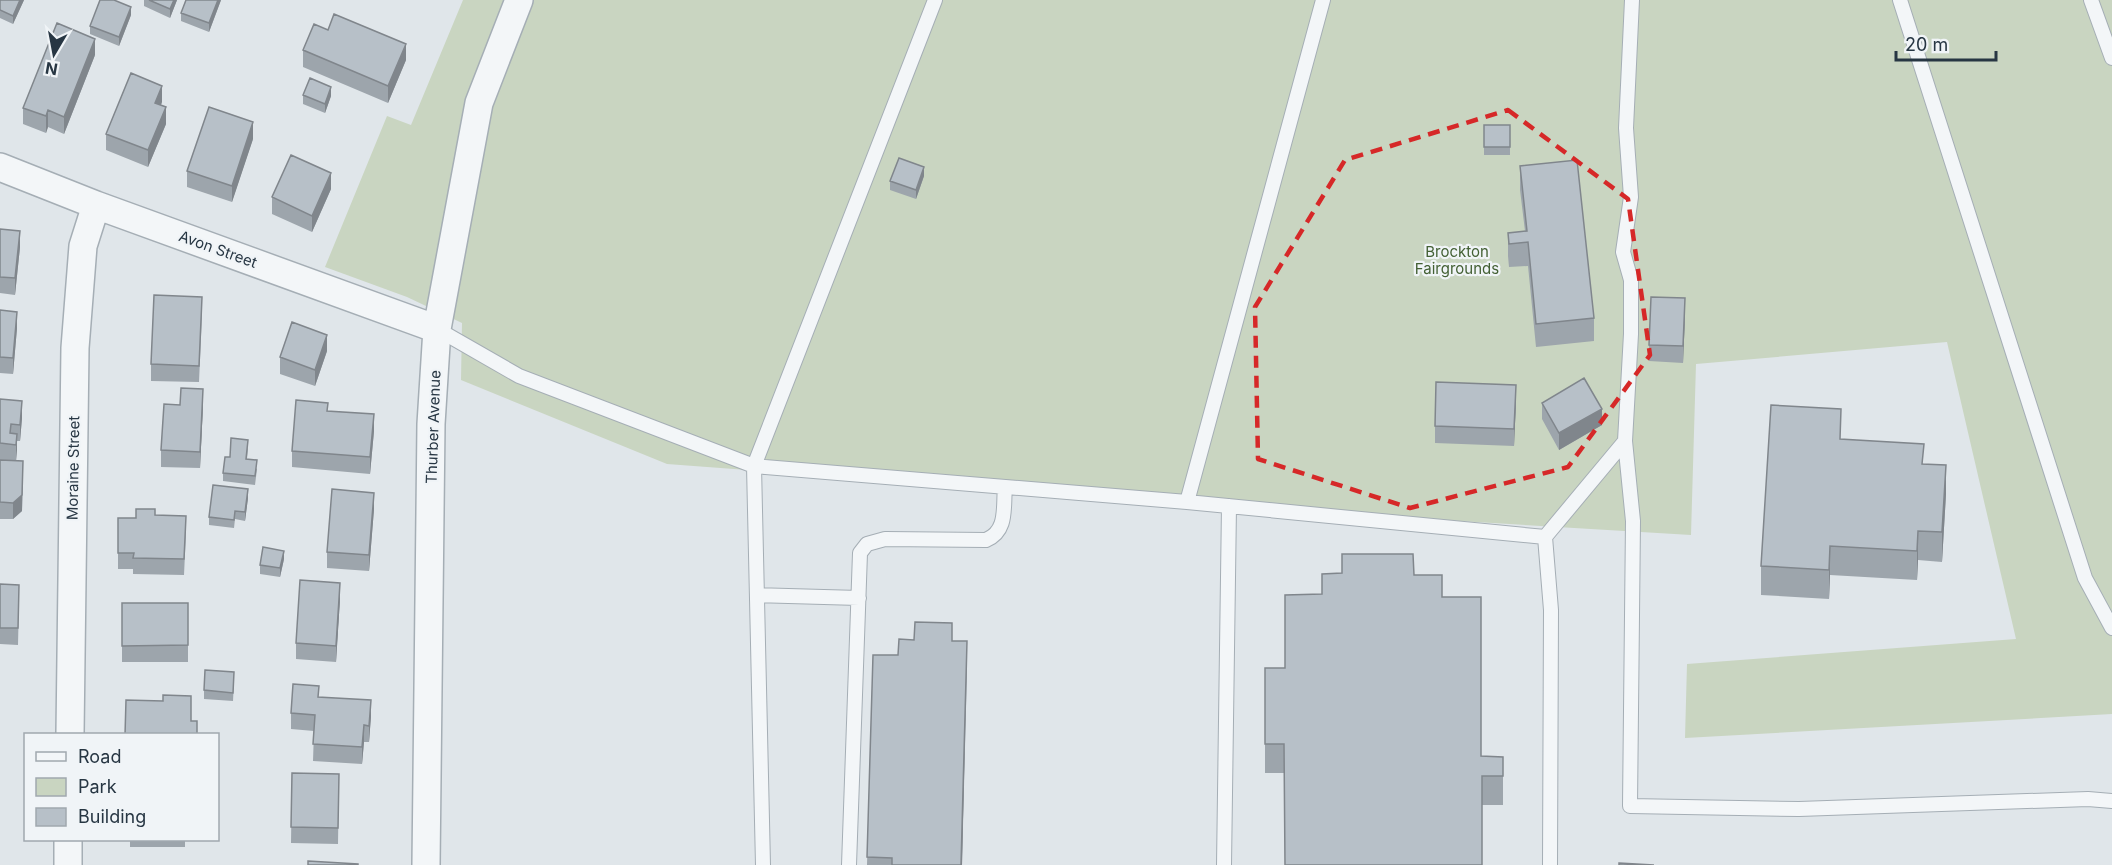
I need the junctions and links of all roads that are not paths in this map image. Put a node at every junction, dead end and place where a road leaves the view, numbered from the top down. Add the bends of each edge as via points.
1 (519, 0) edge
2 (935, 0) edge
3 (1323, 0) edge
4 (1632, 0) edge
5 (1900, 0) edge
6 (2091, 0) edge
7 (2112, 58) edge
8 (0, 167) edge
9 (96, 205) junction
10 (436, 328) junction
11 (1625, 441) junction
12 (754, 466) junction
13 (1005, 487) junction
14 (1187, 502) junction
15 (1230, 506) junction
16 (1545, 537) junction
17 (757, 595) junction
18 (860, 598) junction
19 (2112, 628) edge
20 (70, 733) edge
21 (2112, 801) edge
22 (68, 841) edge
23 (68, 865) edge
24 (426, 865) edge
25 (763, 865) edge
26 (849, 865) edge
27 (1224, 865) edge
28 (1550, 865) edge

1 - 10 street, Thurber Avenue via 479,103
2 - 12 lane
3 - 14 lane
4 - 11 lane via 1626,128 1631,197 1623,252 1631,280
5 - 19 lane via 2085,578
6 - 7 lane
8 - 9 street, Avon Street
9 - 10 street, Avon Street
9 - 20 street, Moraine Street via 83,246 75,348
10 - 12 lane via 519,376
10 - 24 street, Thurber Avenue via 431,424
11 - 16 lane
11 - 21 lane via 1633,521 1630,806 1799,809
12 - 13 lane
12 - 17 lane
13 - 14 lane
13 - 18 lane via 1002,528 986,540 885,539 867,544 860,553
14 - 15 lane
15 - 16 lane
15 - 27 lane
16 - 28 lane via 1551,610
17 - 18 lane
17 - 25 lane
18 - 26 lane
22 - 23 street

